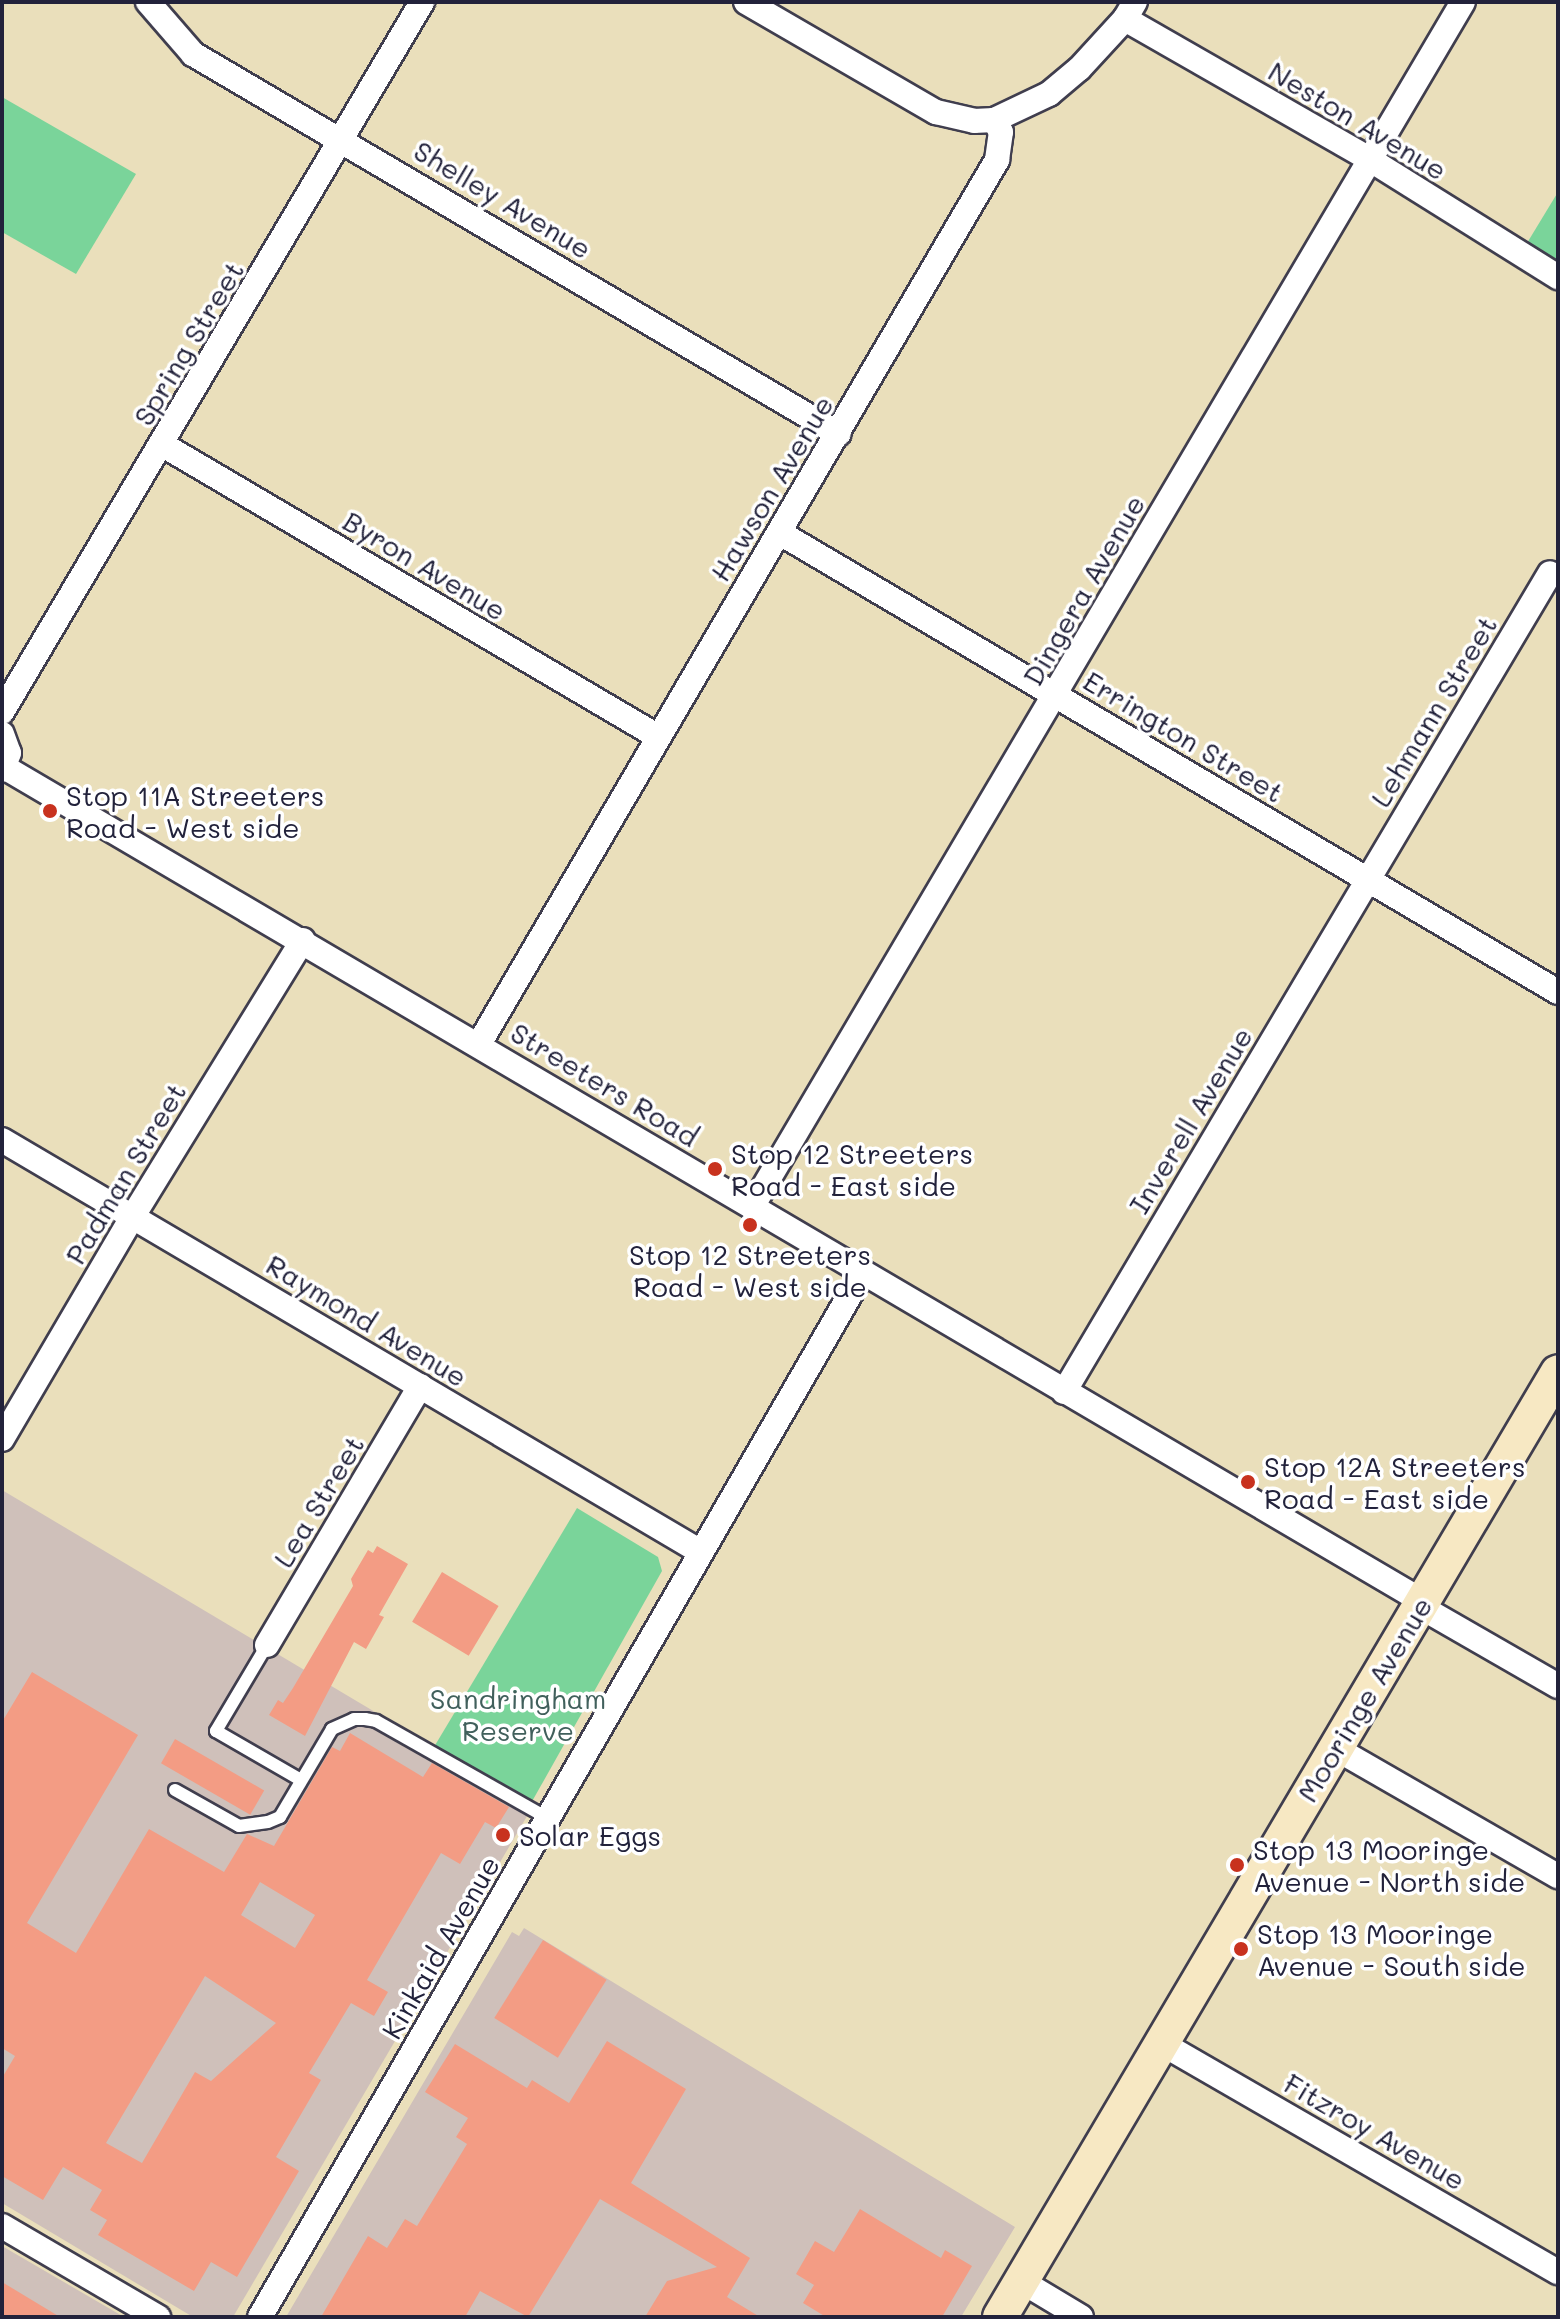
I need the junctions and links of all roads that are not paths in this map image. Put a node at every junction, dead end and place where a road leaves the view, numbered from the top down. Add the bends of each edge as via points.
1 (148, 2) edge
2 (422, 2) edge
3 (746, 2) edge
4 (1463, 2) edge
5 (1130, 10) edge
6 (994, 120) junction
7 (343, 139) junction
8 (1369, 159) junction
9 (1558, 277) edge
10 (839, 434) junction
11 (163, 445) junction
12 (780, 533) junction
13 (1550, 573) dead end
14 (1057, 696) junction
15 (2, 712) edge
16 (2, 734) edge
17 (657, 736) junction
18 (3, 769) edge
19 (1368, 879) junction
20 (303, 940) junction
21 (1558, 992) edge
22 (479, 1044) junction
23 (2, 1140) edge
24 (752, 1207) junction
25 (133, 1216) junction
26 (862, 1274) junction
27 (1558, 1372) edge
28 (420, 1386) junction
29 (1064, 1392) junction
30 (2, 1439) edge
31 (701, 1552) junction
32 (1420, 1603) junction
33 (267, 1645) joint
34 (1558, 1686) edge
35 (1335, 1748) junction
36 (301, 1780) junction
37 (175, 1790) dead end
38 (549, 1819) junction
39 (1558, 1876) edge
40 (1161, 2043) junction
41 (2, 2226) edge
42 (1558, 2272) edge
43 (1021, 2281) junction
44 (1002, 2316) edge
45 (158, 2317) edge
46 (260, 2317) edge
47 (1081, 2317) edge

1 - 7 street, Shelley Avenue via 193,54
2 - 7 street, Spring Street
3 - 6 street via 936,112
4 - 8 street, Dingera Avenue
5 - 6 street via 1079,69 1049,94
5 - 8 street, Neston Avenue
6 - 10 street, Hawson Avenue via 1001,132 997,160
7 - 10 street, Shelley Avenue
7 - 11 street, Spring Street
8 - 9 street, Neston Avenue
8 - 14 street, Dingera Avenue
10 - 12 street, Hawson Avenue
11 - 15 street, Spring Street
11 - 17 street, Byron Avenue
12 - 14 street, Errington Street
12 - 17 street, Hawson Avenue
13 - 19 street, Lehmann Street
14 - 19 street, Errington Street
14 - 24 street, Dingera Avenue
16 - 18 street via 9,753
17 - 22 street, Hawson Avenue
18 - 20 street, Streeters Road
19 - 21 street, Errington Street
19 - 29 street, Inverell Avenue
20 - 22 street, Streeters Road
20 - 25 street, Padman Street
22 - 24 street, Streeters Road
23 - 25 street, Raymond Avenue
24 - 26 street, Streeters Road
25 - 28 street, Raymond Avenue
25 - 30 street, Padman Street
26 - 29 street, Streeters Road
26 - 31 street, Kinkaid Avenue
27 - 32 street, Mooringe Avenue
28 - 31 street, Raymond Avenue
28 - 33 street, Lea Street
29 - 32 street, Streeters Road
31 - 38 street, Kinkaid Avenue
32 - 34 street, Streeters Road
32 - 35 street, Mooringe Avenue
33 - 36 lane via 216,1731
35 - 39 street
35 - 40 street, Mooringe Avenue
36 - 37 lane via 280,1817 257,1825 239,1826
36 - 38 lane via 332,1729 365,1719
38 - 46 street, Kinkaid Avenue
40 - 42 street, Fitzroy Avenue
40 - 43 street, Mooringe Avenue
41 - 45 street
43 - 44 street, Mooringe Avenue
43 - 47 street

